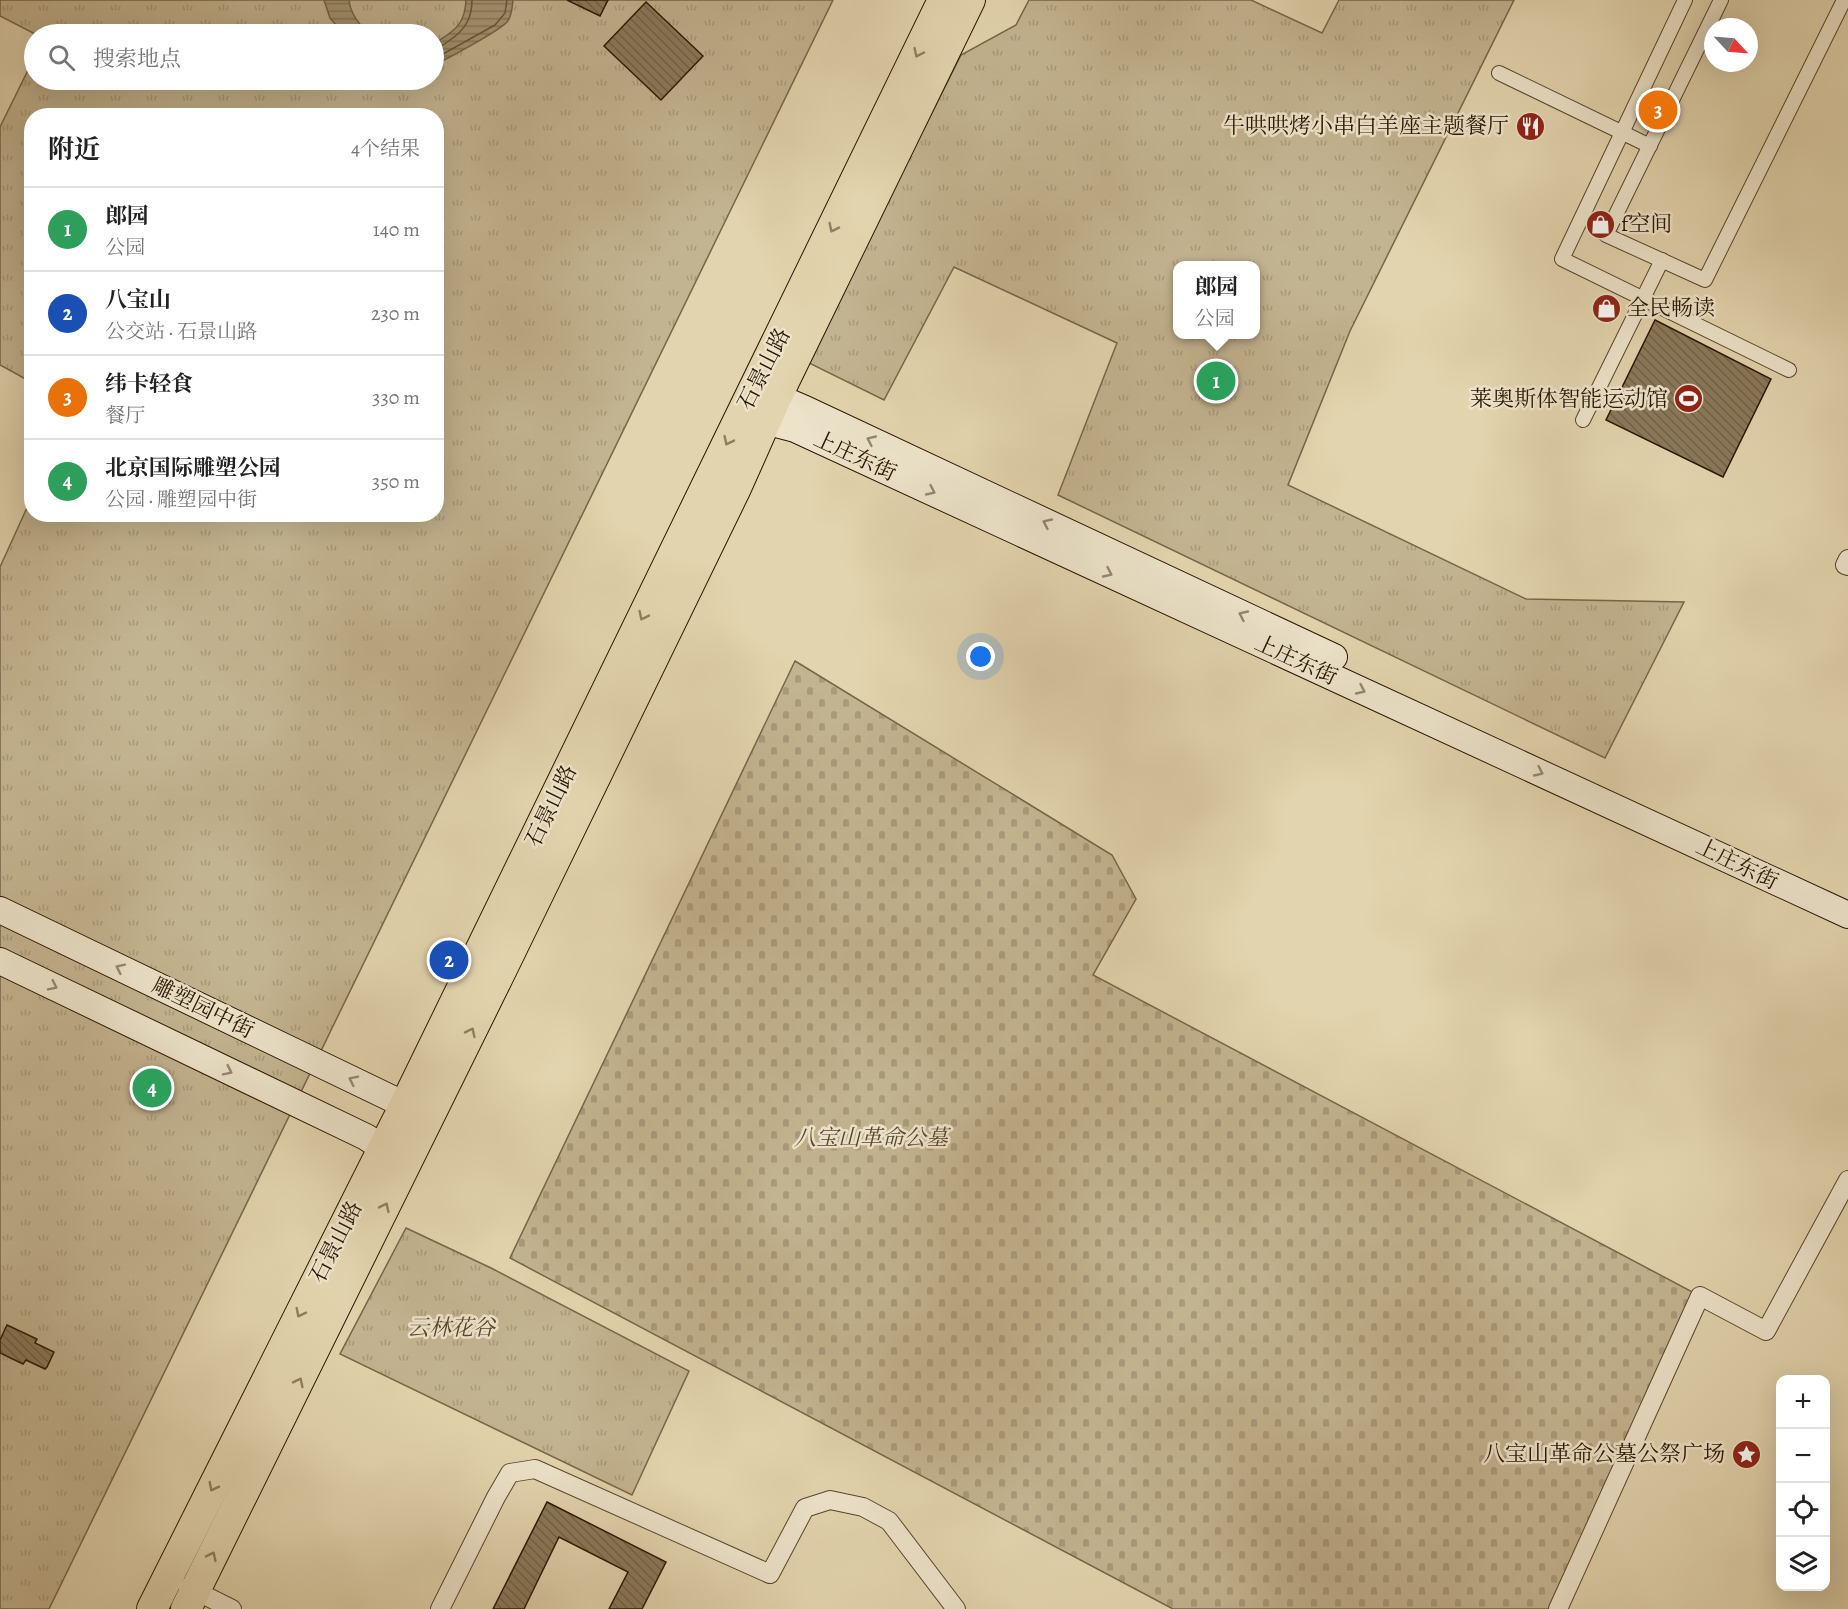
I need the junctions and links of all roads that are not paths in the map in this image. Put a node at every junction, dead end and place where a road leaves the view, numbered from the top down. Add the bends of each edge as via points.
1 (943, 0) edge
2 (970, 0) edge
3 (1685, 0) edge
4 (1721, 0) edge
5 (1844, 0) edge
6 (1499, 72) dead end
7 (1622, 132) junction
8 (1650, 146) junction
9 (1662, 260) junction
10 (1642, 298) junction
11 (1789, 370) dead end
12 (759, 404) junction
13 (1583, 420) dead end
14 (1848, 559) edge
15 (1848, 566) edge
16 (1848, 897) edge
17 (0, 910) edge
18 (1848, 915) edge
19 (0, 961) edge
20 (405, 1105) junction
21 (383, 1148) junction
22 (1848, 1180) edge
23 (168, 1577) junction
24 (191, 1600) edge
25 (152, 1609) edge
26 (232, 1609) edge
27 (440, 1609) edge
28 (956, 1609) edge
29 (1558, 1609) edge

1 -> 12 highway, 石景山路
2 - 12 highway, 石景山路
3 - 7 street
4 - 8 street
5 - 9 street via 1705,280
6 - 7 street
7 - 8 street
7 - 10 street via 1562,259
8 - 9 street via 1606,235
9 - 10 street
10 - 11 street
10 - 13 street
16 -> 12 main road, 上庄东街 via 804,409
12 -> 18 main road, 上庄东街 via 795,429
12 -> 20 highway, 石景山路
24 -> 12 highway, 石景山路 via 736,488
14 - 15 street
20 -> 17 main road, 雕塑园中街
19 -> 21 main road, 雕塑园中街
20 - 21 highway, 石景山路
21 -> 23 highway, 石景山路
22 - 29 street via 1766,1330 1700,1296
23 - 24 street
23 - 25 highway, 石景山路
24 - 26 street
27 - 28 street via 510,1473 535,1469 770,1574 805,1508 830,1500 863,1507 889,1521

